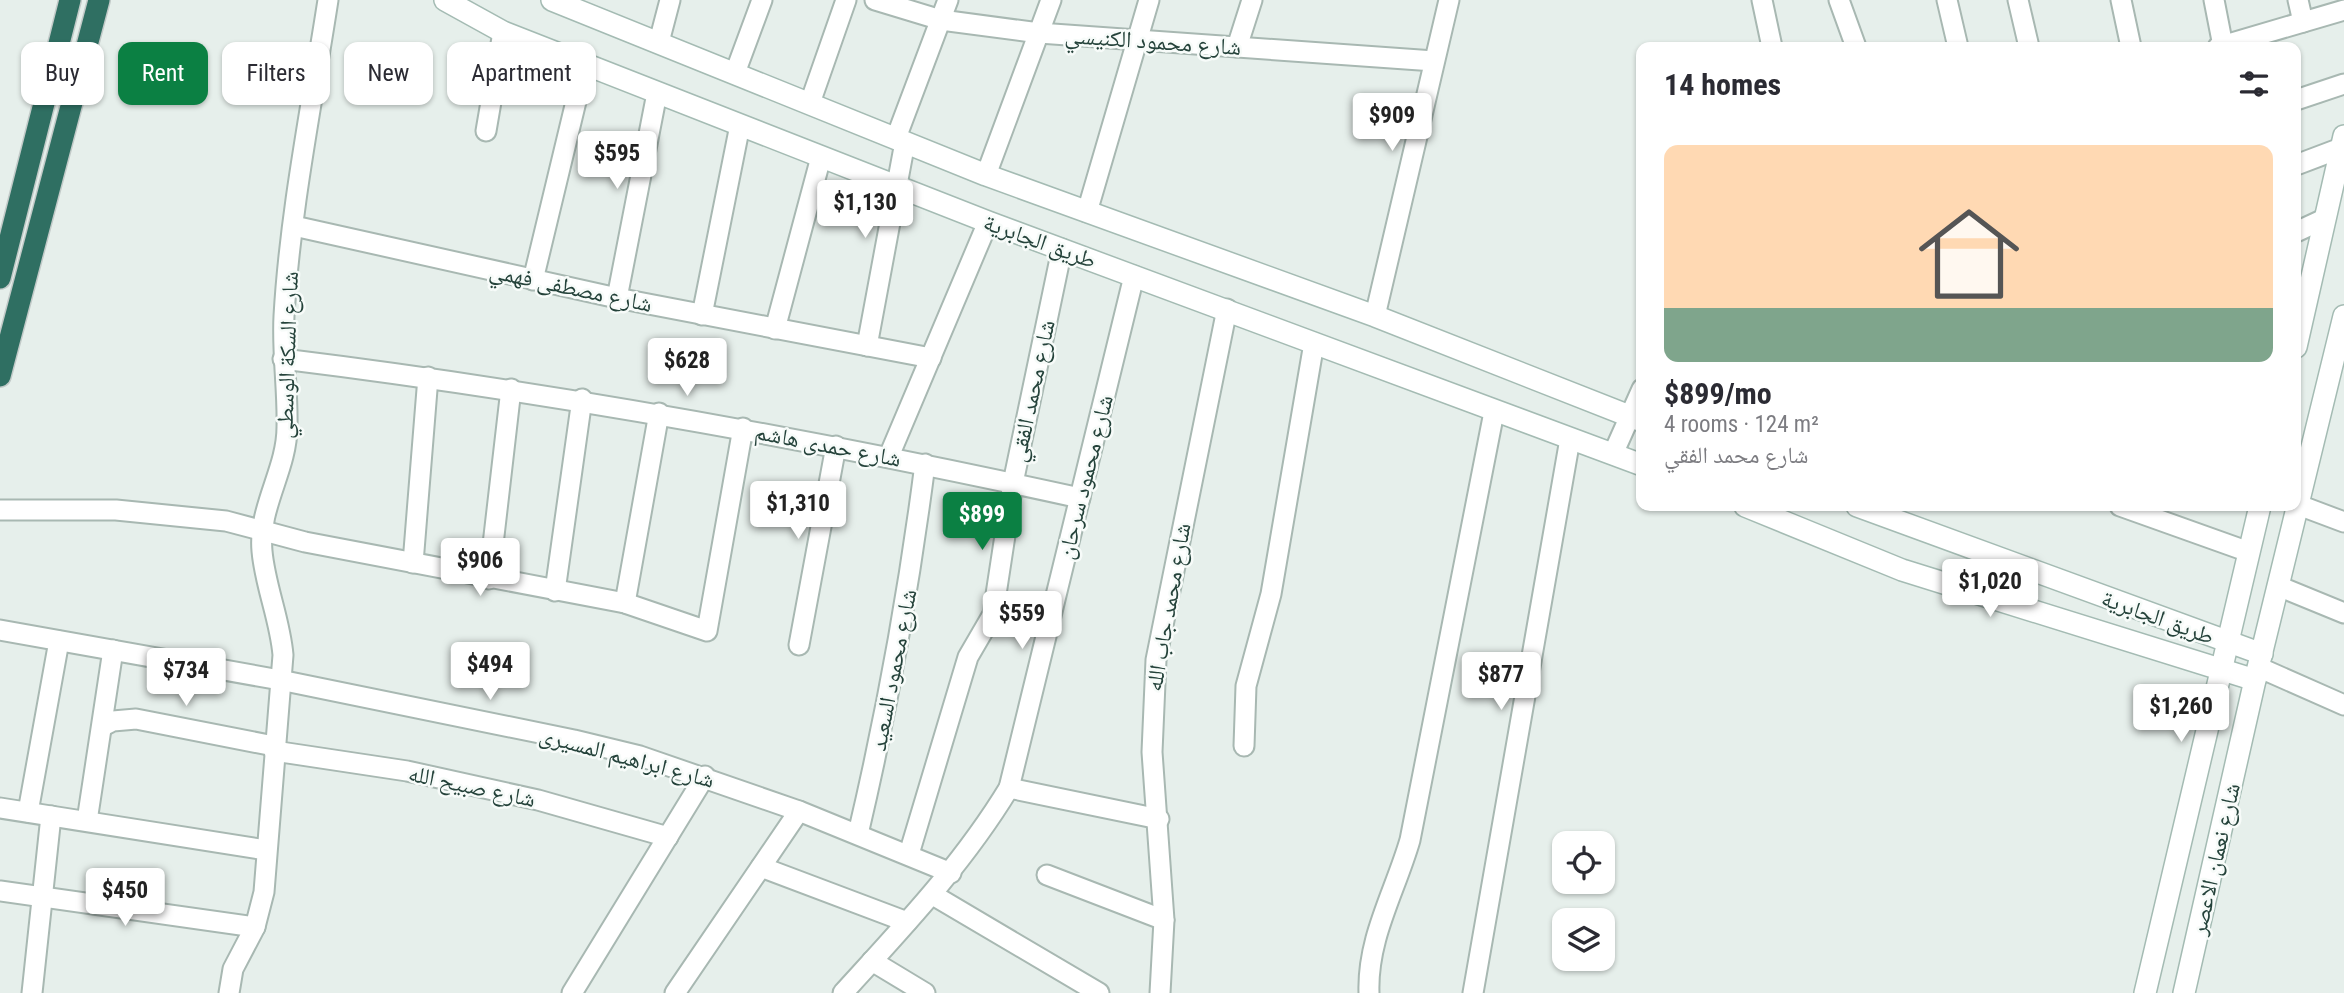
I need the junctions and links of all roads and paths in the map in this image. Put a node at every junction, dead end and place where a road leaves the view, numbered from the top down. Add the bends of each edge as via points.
1 (70, 0) edge
2 (99, 0) edge
3 (328, 0) edge
4 (445, 0) edge
5 (552, 0) edge
6 (670, 0) edge
7 (762, 0) edge
8 (846, 0) edge
9 (875, 0) edge
10 (948, 0) edge
11 (1051, 0) edge
12 (1149, 0) edge
13 (1252, 0) edge
14 (1449, 0) edge
15 (1762, 0) edge
16 (1839, 0) edge
17 (1947, 0) edge
18 (2018, 0) edge
19 (2121, 0) edge
20 (2214, 0) edge
21 (2298, 0) edge
22 (573, 4) edge
23 (2344, 10) edge
24 (941, 20) junction
25 (2303, 22) junction
26 (503, 32) junction
27 (1039, 33) junction
28 (1135, 40) junction
29 (529, 42) edge
30 (660, 42) junction
31 (1771, 42) edge
32 (1854, 42) edge
33 (1957, 42) edge
34 (2028, 42) edge
35 (2130, 42) edge
36 (2220, 42) edge
37 (2235, 42) edge
38 (1237, 47) junction
39 (1434, 61) junction
40 (596, 68) edge
41 (735, 73) junction
42 (2344, 83) edge
43 (657, 93) junction
44 (2301, 98) edge
45 (810, 103) junction
46 (575, 105) edge
47 (740, 125) junction
48 (486, 131) dead end
49 (900, 140) junction
50 (2343, 142) edge
51 (821, 157) junction
52 (2301, 163) edge
53 (986, 175) junction
54 (895, 186) junction
55 (1087, 212) junction
56 (2324, 219) junction
57 (988, 222) junction
58 (295, 226) junction
59 (2301, 230) edge
60 (1062, 249) junction
61 (1134, 276) junction
62 (0, 278) edge
63 (533, 280) junction
64 (617, 298) junction
65 (1227, 309) junction
66 (702, 315) junction
67 (1375, 316) junction
68 (2301, 323) edge
69 (2343, 326) edge
70 (775, 329) junction
71 (1314, 343) junction
72 (867, 346) junction
73 (931, 358) junction
74 (283, 359) junction
75 (0, 376) edge
76 (428, 377) junction
77 (511, 389) junction
78 (582, 399) junction
79 (1494, 412) junction
80 (659, 413) junction
81 (1636, 418) edge
82 (743, 429) junction
83 (2305, 438) edge
84 (1570, 439) junction
85 (836, 446) junction
86 (1613, 454) junction
87 (889, 456) junction
88 (1636, 463) edge
89 (925, 464) junction
90 (2301, 471) edge
91 (1013, 483) junction
92 (1080, 498) junction
93 (2301, 506) edge
94 (0, 510) edge
95 (1757, 511) edge
96 (1873, 511) edge
97 (2134, 511) edge
98 (2259, 511) edge
99 (2295, 511) edge
100 (2344, 522) edge
101 (262, 532) junction
102 (2249, 552) junction
103 (413, 563) junction
104 (489, 579) junction
105 (2278, 586) junction
106 (555, 591) junction
107 (625, 603) junction
108 (2344, 613) edge
109 (0, 631) edge
110 (59, 641) junction
111 (2227, 642) junction
112 (799, 645) dead end
113 (113, 650) junction
114 (2221, 667) junction
115 (2258, 667) junction
116 (280, 680) junction
117 (2344, 705) edge
118 (103, 726) junction
119 (1244, 746) dead end
120 (274, 748) junction
121 (705, 776) junction
122 (1009, 788) junction
123 (0, 807) edge
124 (799, 811) junction
125 (28, 812) junction
126 (51, 816) junction
127 (1159, 819) junction
128 (87, 821) junction
129 (858, 834) junction
130 (668, 837) junction
131 (266, 850) junction
132 (909, 854) junction
133 (761, 867) junction
134 (951, 873) junction
135 (1047, 875) dead end
136 (0, 891) edge
137 (41, 895) junction
138 (933, 895) junction
139 (1164, 920) junction
140 (907, 922) junction
141 (255, 927) junction
142 (872, 961) junction
143 (32, 993) edge
144 (229, 993) edge
145 (572, 993) edge
146 (675, 993) edge
147 (843, 993) edge
148 (925, 993) edge
149 (1099, 993) edge
150 (1160, 993) edge
151 (1368, 993) edge
152 (1473, 993) edge
153 (2144, 993) edge
154 (2184, 993) edge

1 - 62 highway
2 - 75 highway
3 - 58 street, شارع السكة الوسطي
4 - 26 street, طريق الجابرية
5 - 22 street, طريق الجابرية
6 - 30 street
7 - 41 street
8 - 45 street
9 - 24 street, شارع محمود الكنيسي
10 - 24 street
11 - 27 street
12 - 28 street
13 - 38 street
14 - 39 street
15 - 31 street
16 - 32 street
17 - 33 street
18 - 34 street
19 - 35 street
20 - 36 street
21 - 25 street
22 - 30 street, طريق الجابرية
23 - 25 street
24 - 27 street, شارع محمود الكنيسي
24 - 49 street
25 - 37 street
26 - 29 street, طريق الجابرية
26 - 48 street
27 - 28 street, شارع محمود الكنيسي
27 - 53 street
28 - 38 street, شارع محمود الكنيسي
28 - 55 street
30 - 41 street, طريق الجابرية
38 - 39 street, شارع محمود الكنيسي
39 - 67 street
40 - 43 street, طريق الجابرية
41 - 45 street, طريق الجابرية
42 - 44 street
43 - 47 street, طريق الجابرية
43 - 64 street
45 - 49 street, طريق الجابرية
46 - 63 street
47 - 51 street, طريق الجابرية
47 - 66 street
49 - 53 street, طريق الجابرية
49 - 54 street
50 - 52 street
50 - 56 street
51 - 54 street, طريق الجابرية
51 - 70 street
53 - 55 street, طريق الجابرية
54 - 57 street, طريق الجابرية
54 - 72 street
55 - 67 street, طريق الجابرية
56 - 59 street
56 - 68 street
57 - 60 street, طريق الجابرية
57 - 73 street
58 - 63 street, شارع مصطفى فهمي
58 - 74 street, شارع السكة الوسطي
60 - 61 street, طريق الجابرية
60 - 91 street, شارع محمد الفقي
61 - 65 street, طريق الجابرية
61 - 92 street, شارع محمود سرحان
63 - 64 street, شارع مصطفى فهمي
64 - 66 street, شارع مصطفى فهمي
65 - 71 street, طريق الجابرية
65 - 127 street, شارع محمد جاب الله via 1156,660 1152,752
66 - 70 street, شارع مصطفى فهمي
67 - 81 street, طريق الجابرية
69 - 83 street, شارع نعمان الاعصر
70 - 72 street, شارع مصطفى فهمي
71 - 79 street, طريق الجابرية
71 - 119 street via 1270,593 1246,685
72 - 73 street, شارع مصطفى فهمي
73 - 87 street
74 - 76 street, شارع حمدى هاشم
74 - 101 street, شارع السكة الوسطي via 286,444
76 - 77 street, شارع حمدى هاشم
76 - 103 street
77 - 78 street, شارع حمدى هاشم
77 - 104 street
78 - 80 street, شارع حمدى هاشم
78 - 106 street
79 - 84 street, طريق الجابرية
79 - 151 street via 1410,840 1372,942
80 - 82 street, شارع حمدى هاشم
80 - 107 street
81 - 86 street
82 - 85 street, شارع حمدى هاشم
82 - 107 street via 708,631
83 - 90 street, شارع نعمان الاعصر
84 - 86 street, طريق الجابرية
84 - 152 street
85 - 87 street, شارع حمدى هاشم
85 - 112 street
86 - 88 street, طريق الجابرية
87 - 89 street, شارع حمدى هاشم
89 - 91 street, شارع حمدى هاشم
89 - 129 street, شارع محمود السعيد via 890,698
91 - 92 street, شارع حمدى هاشم
91 - 132 street, شارع محمد الفقي via 993,614 968,657
92 - 122 street, شارع محمود سرحان
93 - 100 street
94 - 101 street via 153,512
95 - 114 street, طريق الجابرية via 1902,570
96 - 111 street, طريق الجابرية
97 - 102 street
98 - 102 street, شارع نعمان الاعصر
99 - 105 street, شارع نعمان الاعصر
101 - 103 street
101 - 116 street, شارع السكة الوسطي via 266,572 281,629
102 - 111 street, شارع نعمان الاعصر
103 - 104 street
104 - 106 street
105 - 108 street
105 - 115 street, شارع نعمان الاعصر
106 - 107 street
109 - 110 street, شارع ابراهيم المسيرى
110 - 113 street, شارع ابراهيم المسيرى
110 - 125 street
111 - 114 street, شارع نعمان الاعصر
111 - 115 street, طريق الجابرية
113 - 116 street, شارع ابراهيم المسيرى
113 - 118 street
114 - 115 street, طريق الجابرية
114 - 153 street, شارع نعمان الاعصر
115 - 117 street
115 - 154 street, شارع نعمان الاعصر
116 - 120 street, شارع السكة الوسطي
116 - 121 street, شارع ابراهيم المسيرى via 574,740
118 - 120 street, شارع صبيح الله via 113,720 136,719
118 - 128 street
120 - 130 street, شارع صبيح الله via 407,771
120 - 131 street, شارع السكة الوسطي
121 - 124 street, شارع ابراهيم المسيرى
121 - 130 street
122 - 127 street
122 - 134 street, شارع محمود سرحان
123 - 125 street
124 - 129 street, شارع ابراهيم المسيرى
124 - 133 street
125 - 126 street
126 - 128 street
126 - 137 street
127 - 139 street, شارع محمد جاب الله
128 - 131 street
129 - 132 street, شارع ابراهيم المسيرى
130 - 145 street
131 - 141 street, شارع السكة الوسطي via 264,892
132 - 134 street, شارع ابراهيم المسيرى
133 - 140 street
133 - 146 street
134 - 138 street, شارع محمود سرحان
135 - 139 street
136 - 137 street
137 - 141 street
137 - 143 street
138 - 140 street, شارع محمود سرحان
138 - 149 street
139 - 150 street, شارع محمد جاب الله
140 - 142 street, شارع محمود سرحان
141 - 144 street, شارع السكة الوسطي via 233,969
142 - 147 street, شارع محمود سرحان
142 - 148 street

